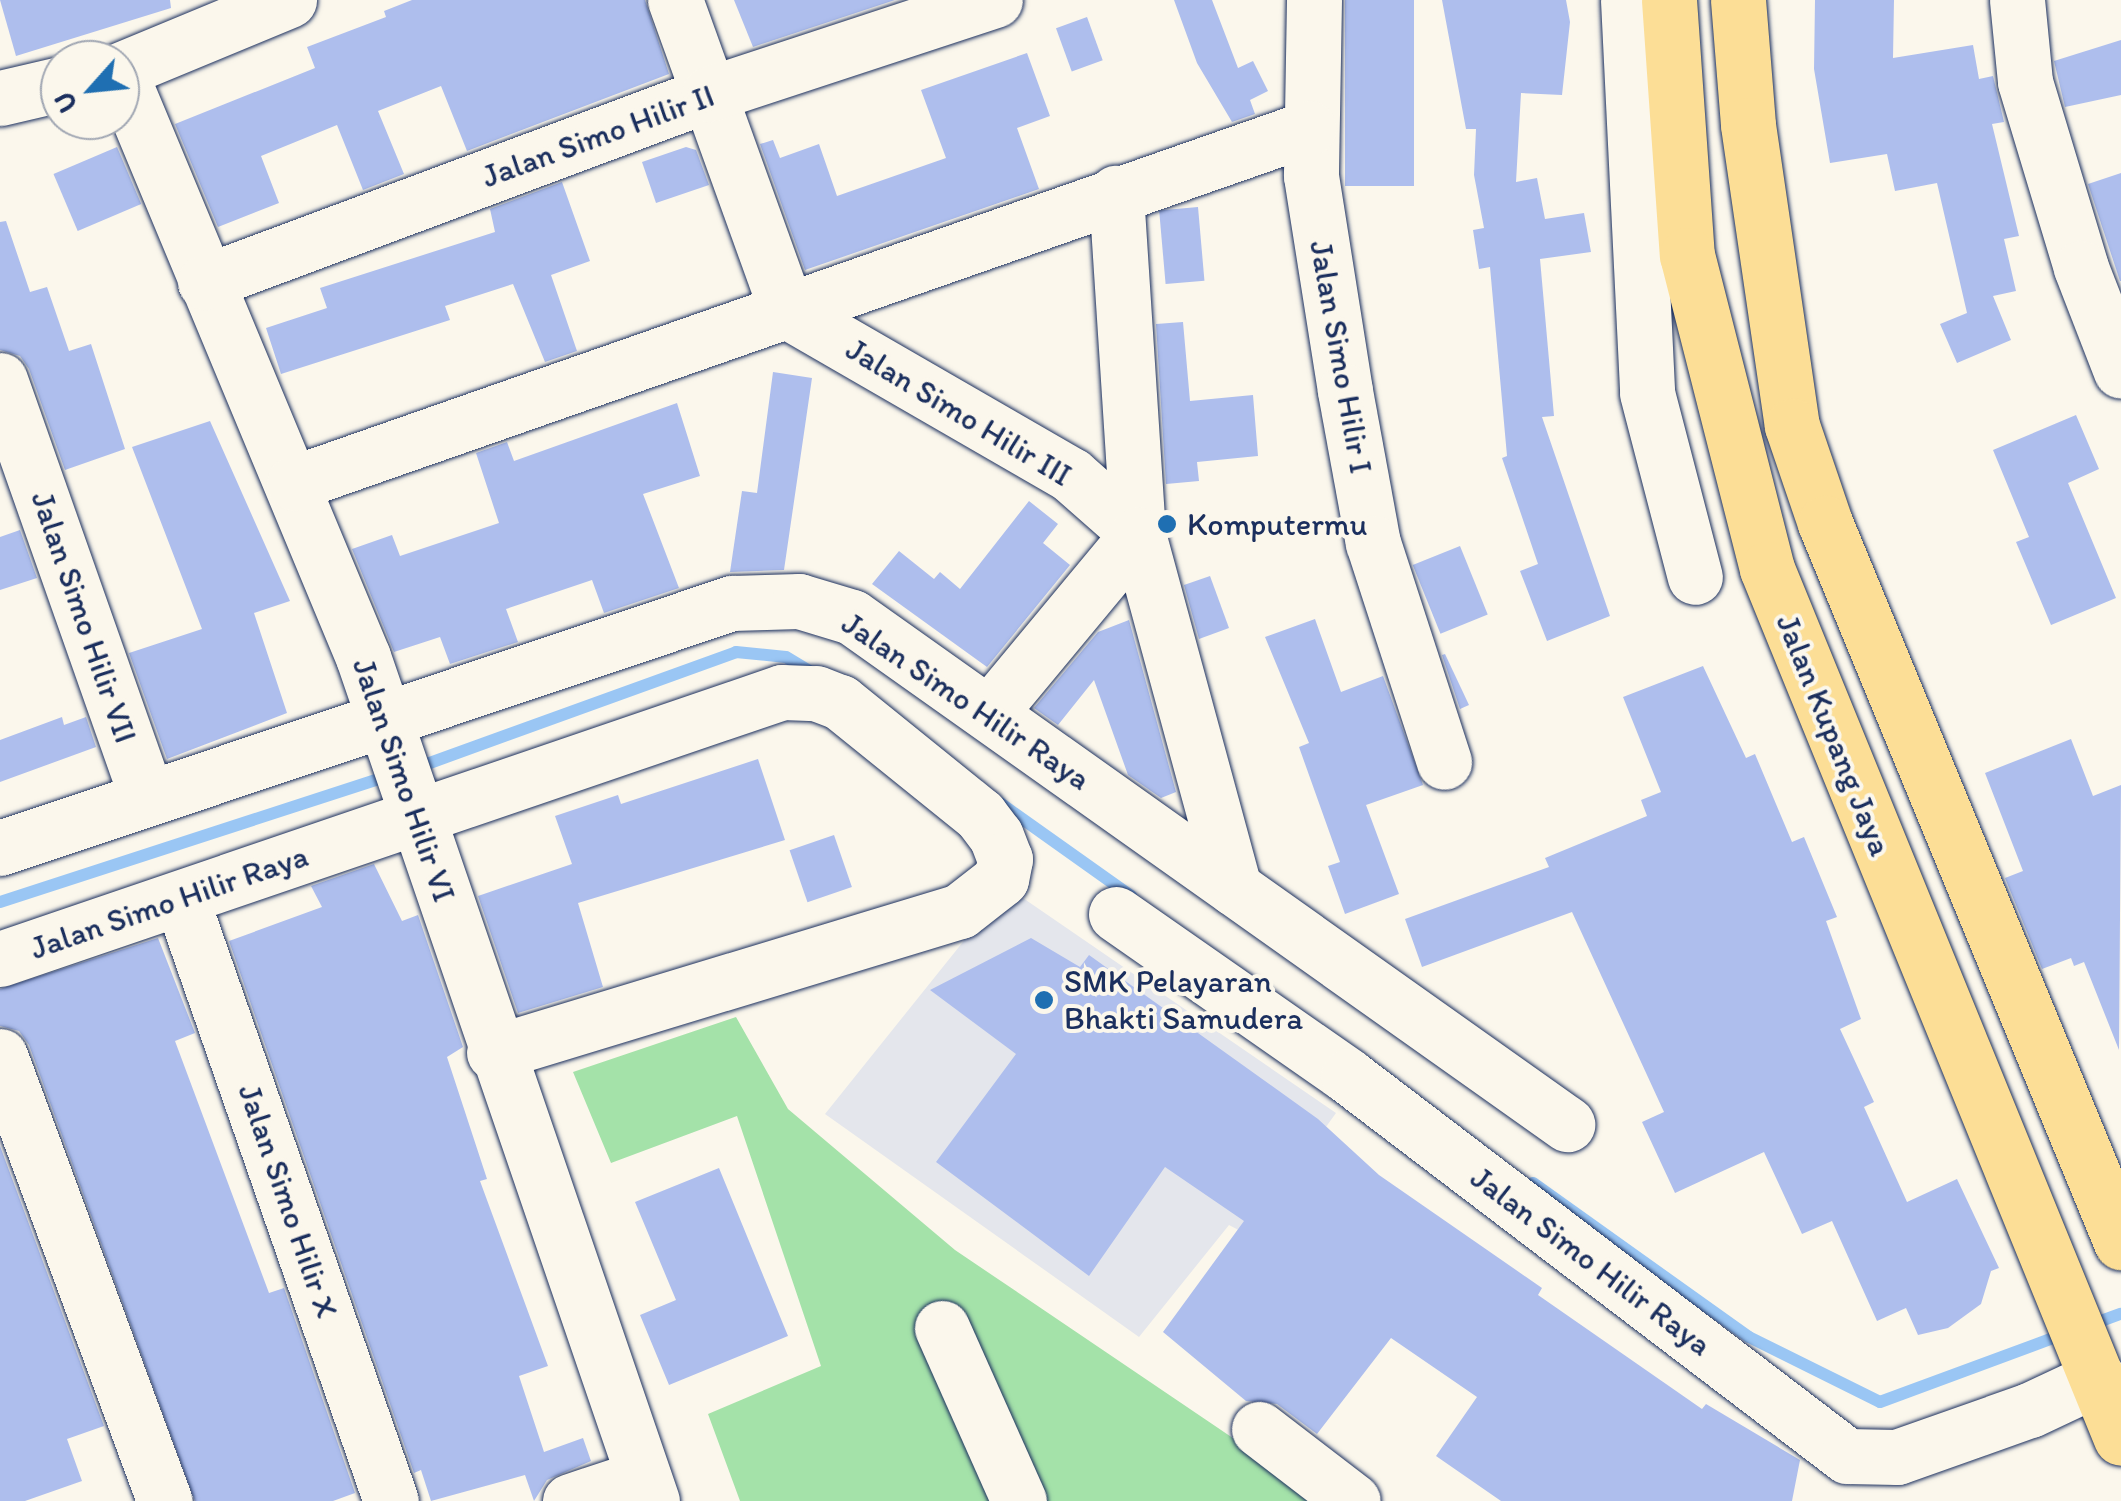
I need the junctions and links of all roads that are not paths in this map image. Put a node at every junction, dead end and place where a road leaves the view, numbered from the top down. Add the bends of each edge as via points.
1 (288, 0) edge
2 (675, 0) edge
3 (995, 0) edge
4 (1314, 0) edge
5 (1628, 0) edge
6 (2017, 0) edge
7 (1738, 17) edge
8 (1669, 21) edge
9 (140, 63) edge
10 (40, 88) edge
11 (709, 94) junction
12 (1, 95) edge
13 (140, 122) edge
14 (1309, 128) junction
15 (1116, 194) junction
16 (204, 282) junction
17 (788, 311) junction
18 (2121, 371) edge
19 (0, 380) edge
20 (294, 483) junction
21 (1138, 534) junction
22 (1695, 577) dead end
23 (990, 712) junction
24 (1444, 762) dead end
25 (401, 768) junction
26 (147, 798) junction
27 (1946, 824) junction
28 (0, 848) edge
29 (1882, 854) junction
30 (1234, 888) junction
31 (182, 901) junction
32 (1116, 914) dead end
33 (0, 959) edge
34 (494, 1053) junction
35 (0, 1056) edge
36 (1567, 1124) dead end
37 (2121, 1242) edge
38 (942, 1328) dead end
39 (2093, 1366) junction
40 (1259, 1429) dead end
41 (2121, 1438) edge
42 (1840, 1478) edge
43 (647, 1489) edge
44 (165, 1501) edge
45 (391, 1501) edge
46 (570, 1501) edge
47 (1019, 1501) edge
48 (1353, 1501) edge

1 - 9 street
2 - 11 street
3 - 11 street, Jalan Simo Hilir II
4 - 14 street, Jalan Simo Hilir I
5 - 22 street via 1647,394
6 - 18 street via 2024,82 2081,268
7 - 8 main road
7 - 27 main road via 1792,426
8 - 29 main road, Jalan Kupang Jaya via 1687,255 1712,364 1766,569
10 - 12 street
11 - 16 street, Jalan Simo Hilir II
11 - 17 street
13 - 16 street, Jalan Simo Hilir VI
14 - 15 street, Jalan Simo Hilir III
14 - 24 street, Jalan Simo Hilir I via 1310,176 1373,543
15 - 17 street, Jalan Simo Hilir III
15 - 21 street
16 - 20 street, Jalan Simo Hilir VI
17 - 20 street, Jalan Simo Hilir III
17 - 21 street, Jalan Simo Hilir III via 1071,475
19 - 26 street, Jalan Simo Hilir VII
20 - 25 street, Jalan Simo Hilir VI
21 - 23 street
21 - 30 street
23 - 25 street, Jalan Simo Hilir Raya via 852,618 798,601 732,602
23 - 30 street, Jalan Simo Hilir Raya
25 - 26 street, Jalan Simo Hilir Raya
25 - 31 street, Jalan Simo Hilir Raya
25 - 34 street, Jalan Simo Hilir VI
25 - 34 street, Jalan Simo Hilir Raya via 782,692 816,693 840,702 980,815 1004,859 1001,879 960,911
26 - 28 street, Jalan Simo Hilir Raya
27 - 29 main road
27 - 37 main road
29 - 39 main road, Jalan Kupang Jaya
30 - 36 street, Jalan Simo Hilir Raya
31 - 33 street, Jalan Simo Hilir Raya
31 - 45 street, Jalan Simo Hilir X
32 - 42 street, Jalan Simo Hilir Raya via 1348,1076
34 - 43 street, Jalan Simo Hilir VI
35 - 44 street
38 - 47 street
39 - 41 main road, Jalan Kupang Jaya
39 - 42 street, Jalan Simo Hilir Raya via 1912,1453
40 - 48 street
43 - 46 street

